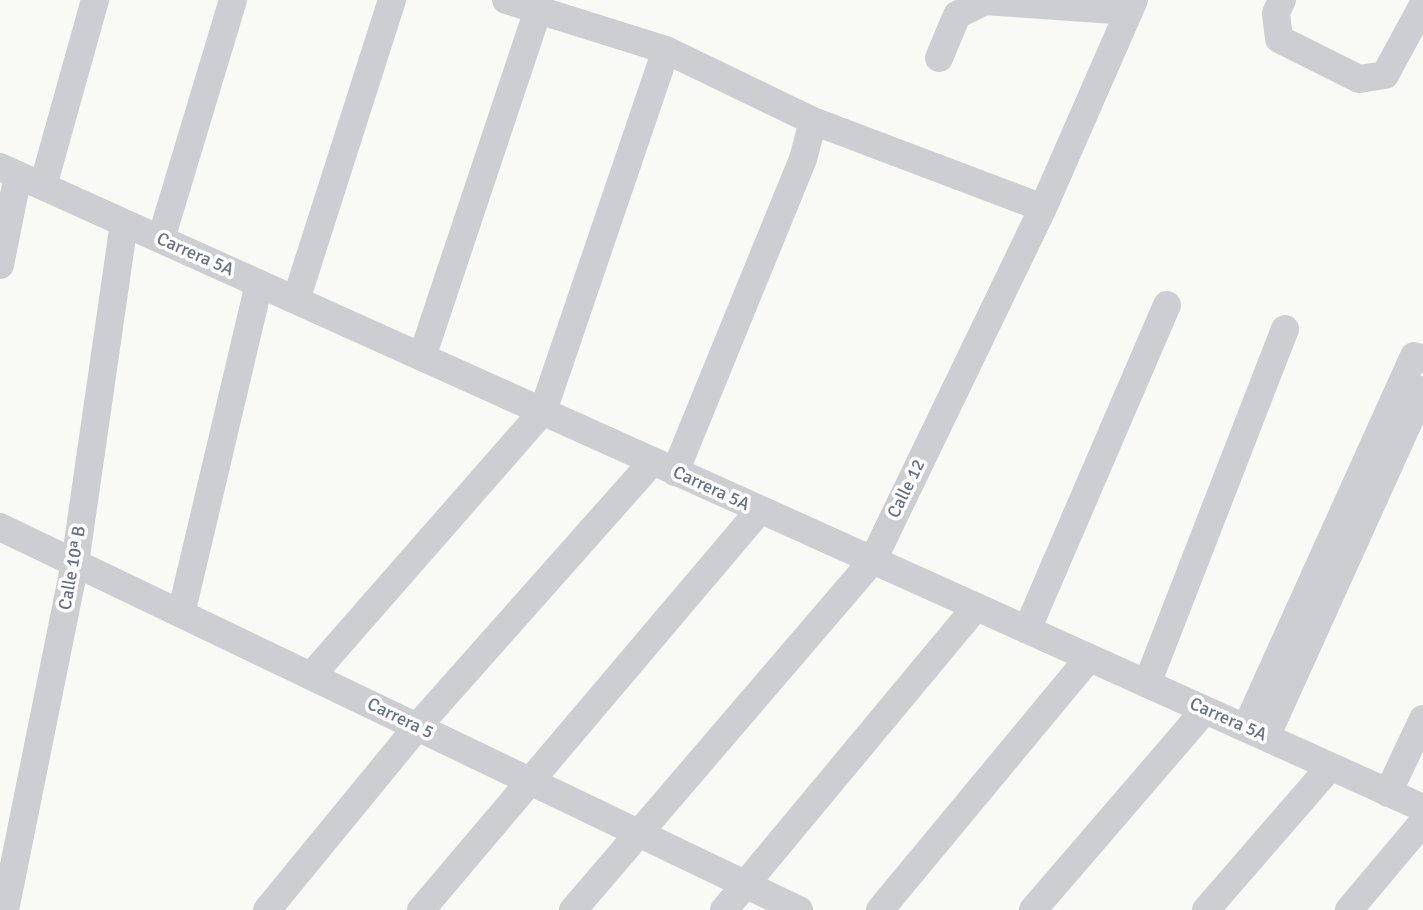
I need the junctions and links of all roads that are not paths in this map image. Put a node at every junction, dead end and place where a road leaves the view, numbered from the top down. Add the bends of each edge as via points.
1 (95, 0) edge
2 (233, 0) edge
3 (392, 0) edge
4 (506, 0) edge
5 (1282, 0) edge
6 (1131, 5) edge
7 (538, 10) junction
8 (1419, 22) edge
9 (666, 50) junction
10 (939, 58) dead end
11 (813, 121) junction
12 (20, 176) edge
13 (1043, 208) junction
14 (124, 223) junction
15 (161, 239) junction
16 (0, 265) edge
17 (259, 284) junction
18 (296, 300) junction
19 (1167, 305) dead end
20 (1285, 329) dead end
21 (422, 357) junction
22 (1423, 359) edge
23 (1423, 390) edge
24 (543, 411) junction
25 (664, 466) junction
26 (759, 511) junction
27 (0, 527) edge
28 (873, 560) junction
29 (75, 563) junction
30 (976, 607) junction
31 (181, 614) junction
32 (1027, 629) junction
33 (1089, 658) junction
34 (311, 676) junction
35 (1147, 684) junction
36 (1205, 710) junction
37 (1423, 719) edge
38 (418, 727) junction
39 (1256, 733) junction
40 (1330, 766) junction
41 (529, 781) junction
42 (1388, 793) junction
43 (1423, 808) edge
44 (1423, 822) edge
45 (636, 832) junction
46 (745, 884) junction
47 (5, 910) edge
48 (267, 910) edge
49 (421, 910) edge
50 (573, 910) edge
51 (724, 910) edge
52 (799, 910) edge
53 (880, 910) edge
54 (1033, 910) edge
55 (1206, 910) edge
56 (1349, 910) edge

1 - 12 street
2 - 15 street
3 - 18 street
4 - 7 street
5 - 8 street via 1276,13 1279,39 1359,79 1385,75
6 - 10 street via 985,1 957,16
6 - 13 street, Calle 12
7 - 9 street
7 - 21 street
9 - 11 street
9 - 24 street
11 - 13 street
11 - 25 street via 803,159
12 - 14 street, Carrera 5A
12 - 16 street
13 - 28 street, Calle 12
14 - 15 street, Carrera 5A
14 - 29 street, Calle 10ª B
15 - 17 street, Carrera 5A
17 - 18 street, Carrera 5A
17 - 31 street
18 - 21 street, Carrera 5A
19 - 32 street
20 - 35 street
21 - 24 street, Carrera 5A
22 - 39 street via 1414,356
23 - 39 street
24 - 25 street, Carrera 5A
24 - 34 street
25 - 26 street, Carrera 5A
25 - 38 street
26 - 28 street, Carrera 5A
26 - 41 street
27 - 29 street, Carrera 5
28 - 30 street, Carrera 5A
28 - 45 street, Calle 12
29 - 31 street, Carrera 5
29 - 47 street, Calle 10ª B
30 - 32 street, Carrera 5A
30 - 46 street
31 - 34 street, Carrera 5
32 - 33 street, Carrera 5A
33 - 35 street, Carrera 5A
33 - 53 street
34 - 38 street, Carrera 5
35 - 36 street, Carrera 5A
36 - 39 street, Carrera 5A
36 - 54 street
37 - 42 street
38 - 41 street, Carrera 5
38 - 48 street
39 - 40 street, Carrera 5A
40 - 42 street, Carrera 5A
40 - 55 street
41 - 45 street, Carrera 5
41 - 49 street
42 - 43 street, Carrera 5A
44 - 56 street
45 - 46 street, Carrera 5
45 - 50 street, Calle 12
46 - 51 street
46 - 52 street, Carrera 5

